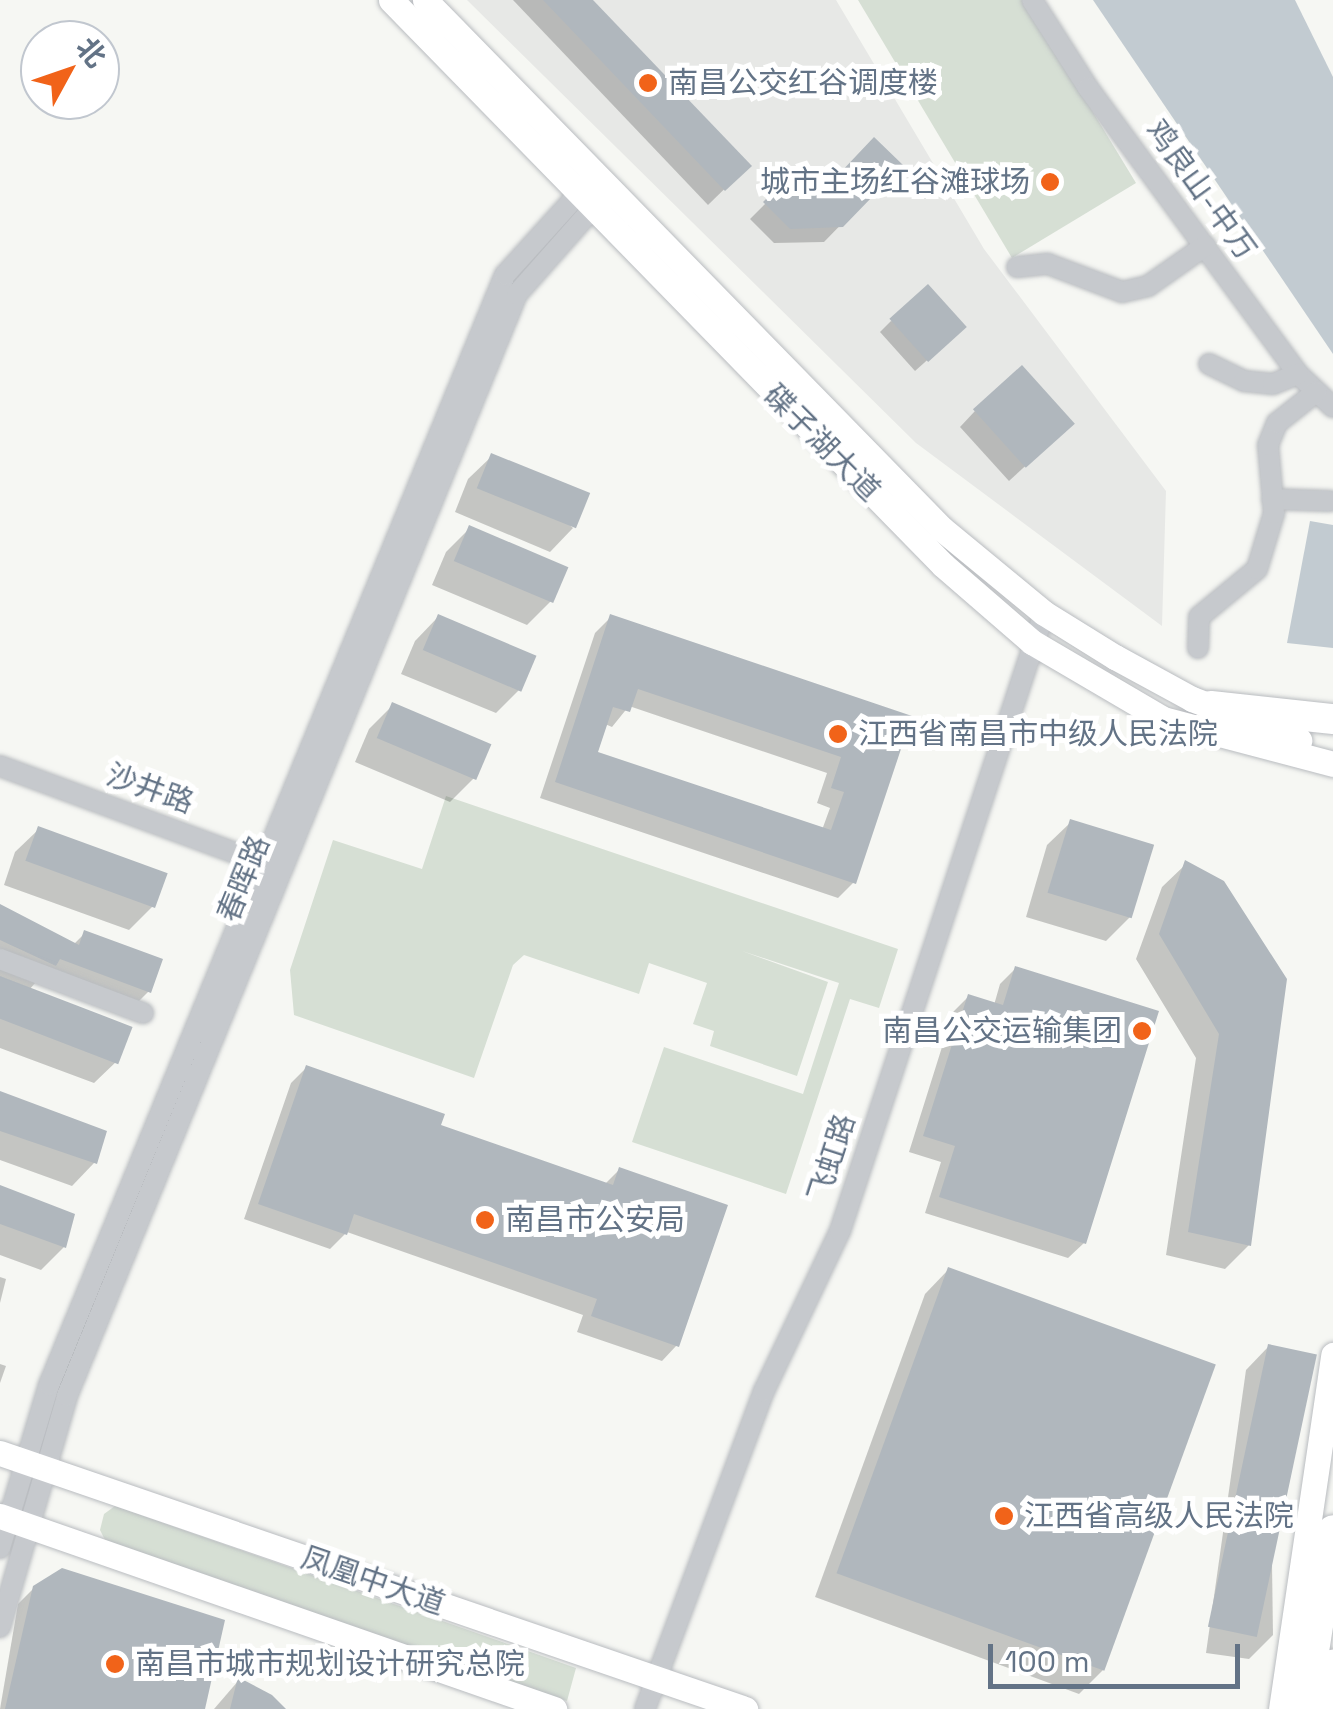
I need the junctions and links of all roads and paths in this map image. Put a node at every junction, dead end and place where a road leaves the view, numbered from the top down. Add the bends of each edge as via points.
1 (391, 0) edge
2 (425, 0) edge
3 (1032, 0) edge
4 (604, 181) junction
5 (585, 200) junction
6 (1205, 246) junction
7 (1017, 267) dead end
8 (1210, 364) dead end
9 (1298, 374) junction
10 (1316, 392) junction
11 (1333, 407) edge
12 (1272, 499) junction
13 (1330, 501) dead end
14 (1044, 612) junction
15 (1032, 642) junction
16 (1198, 648) dead end
17 (1210, 706) junction
18 (1333, 719) edge
19 (1333, 748) edge
20 (1333, 764) edge
21 (0, 766) edge
22 (272, 866) junction
23 (0, 959) edge
24 (143, 1012) dead end
25 (1333, 1355) edge
26 (0, 1454) edge
27 (35, 1466) junction
28 (12, 1520) edge
29 (1333, 1530) edge
30 (0, 1548) edge
31 (0, 1627) edge
32 (1333, 1664) edge
33 (656, 1677) junction
34 (554, 1709) edge
35 (645, 1709) edge
36 (745, 1709) edge
37 (1282, 1709) edge
38 (1305, 1709) edge
39 (1326, 1709) edge

1 - 5 main road, 碟子湖大道
2 - 4 main road, 碟子湖大道
3 - 6 street, 鸡良山-中万
4 - 5 street, 春晖路
4 - 14 main road, 碟子湖大道 via 942,529
5 - 15 main road, 碟子湖大道 via 942,566
5 - 22 street, 春晖路 via 505,275
6 - 7 street via 1148,286 1122,292 1048,264
6 - 9 street, 鸡良山-中万
8 - 9 street via 1259,383
9 - 10 street, 鸡良山-中万
10 - 11 street, 鸡良山-中万
10 - 12 street via 1277,423 1268,445
12 - 13 street
12 - 16 street via 1257,569 1199,616
14 - 15 street, 飞虹路
14 - 17 main road, 碟子湖大道
15 - 20 main road, 碟子湖大道 via 1163,719
15 - 33 street, 飞虹路 via 840,1231 764,1392
17 - 18 highway
17 - 19 main road, 碟子湖大道
21 - 22 street, 沙井路
22 - 27 street, 春晖路
23 - 24 street
25 - 37 main road
26 - 27 main road, 凤凰中大道
27 - 28 street, 春晖路
27 - 33 main road, 凤凰中大道
28 - 30 street, 春晖路
28 - 31 street, 春晖路
28 - 34 main road, 凤凰中大道
29 - 38 highway
32 - 39 highway
33 - 35 street, 飞虹路
33 - 36 main road, 凤凰中大道

